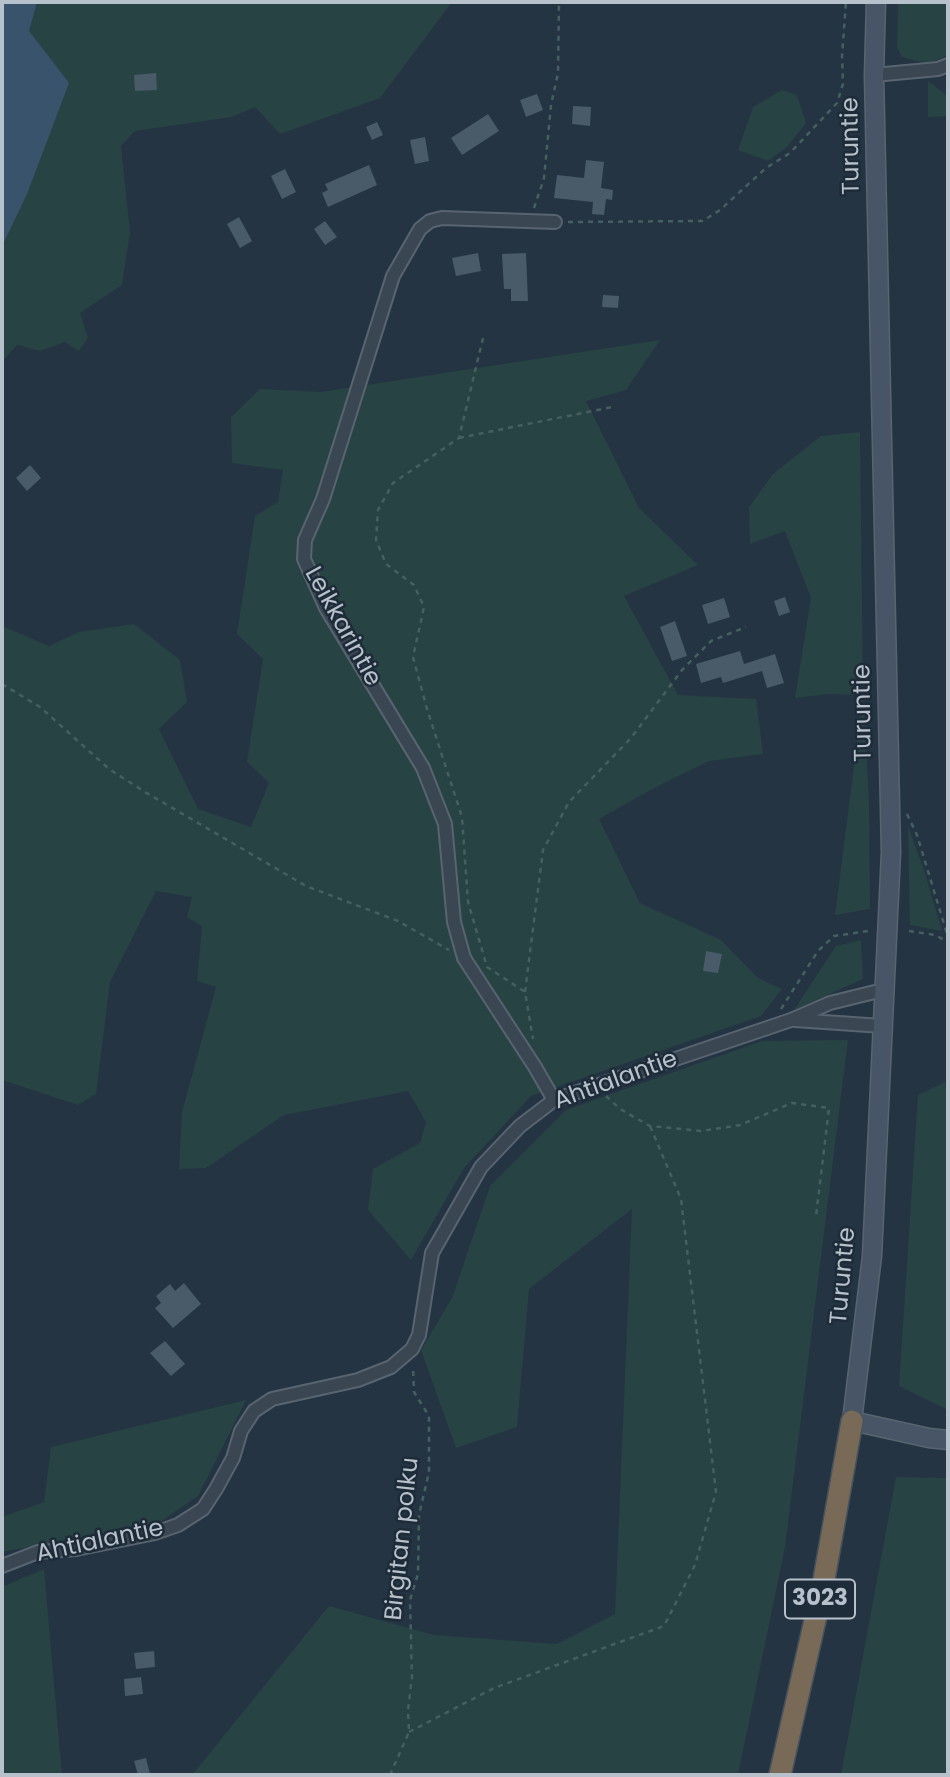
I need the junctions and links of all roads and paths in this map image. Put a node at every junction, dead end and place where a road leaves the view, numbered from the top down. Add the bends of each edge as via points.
1 (559, 2) edge
2 (846, 2) edge
3 (876, 2) edge
4 (948, 65) edge
5 (874, 75) junction
6 (530, 221) junction
7 (555, 222) joint
8 (483, 338) dead end
9 (612, 408) dead end
10 (459, 438) junction
11 (746, 627) dead end
12 (2, 684) edge
13 (890, 795) junction
14 (868, 931) dead end
15 (909, 931) dead end
16 (948, 937) edge
17 (948, 942) edge
18 (464, 958) junction
19 (883, 990) junction
20 (525, 992) junction
21 (791, 1020) junction
22 (882, 1026) junction
23 (770, 1027) junction
24 (535, 1067) junction
25 (594, 1087) junction
26 (554, 1100) junction
27 (650, 1126) junction
28 (816, 1216) dead end
29 (412, 1349) junction
30 (852, 1421) junction
31 (948, 1440) edge
32 (2, 1566) edge
33 (408, 1732) junction
34 (390, 1775) edge
35 (780, 1775) edge

1 - 6 path via 558,73 544,178
2 - 7 path via 843,83 837,103 790,153 720,210 703,221
3 - 5 main road, Turuntie
4 - 5 street
5 - 13 main road, Turuntie
6 - 7 street, Leikkarintie
6 - 18 street, Leikkarintie via 442,218 420,229 393,276 323,499 304,540 304,559 316,586 423,768 445,824 454,922
8 - 10 path
9 - 10 path
10 - 20 path via 393,483 378,510 376,540 386,564 414,585 424,607 413,657 462,817 468,902 487,967
11 - 20 path via 710,641 631,738 569,802 543,850
12 - 18 path via 40,708 109,769 145,792 306,886 398,921
13 - 16 path via 917,835
13 - 19 main road, Turuntie
14 - 23 path via 834,936 818,951
15 - 17 path
18 - 24 street, Leikkarintie
19 - 21 street, Ahtialantie via 830,1003
19 - 22 main road, Turuntie
20 - 24 path
21 - 22 street, Ahtialantie
21 - 23 street, Ahtialantie
22 - 30 main road, Turuntie via 872,1256
23 - 25 street, Ahtialantie
24 - 26 street, Leikkarintie
25 - 26 street, Ahtialantie
25 - 27 path
26 - 29 street, Ahtialantie via 495,1150 450,1219 432,1253 419,1335
27 - 28 path via 701,1131 740,1125 792,1104 829,1108
27 - 33 path via 681,1199 716,1492 695,1565 663,1626 494,1688
29 - 32 street, Ahtialantie via 391,1367 358,1380 272,1399 254,1411 203,1509 178,1525 76,1549 38,1552
29 - 33 path, Birgitan polku via 414,1392 429,1416 429,1472 419,1515 418,1574 410,1600
30 - 31 main road
30 - 35 highway, 3023 via 823,1585
33 - 34 path, Birgitan polku

